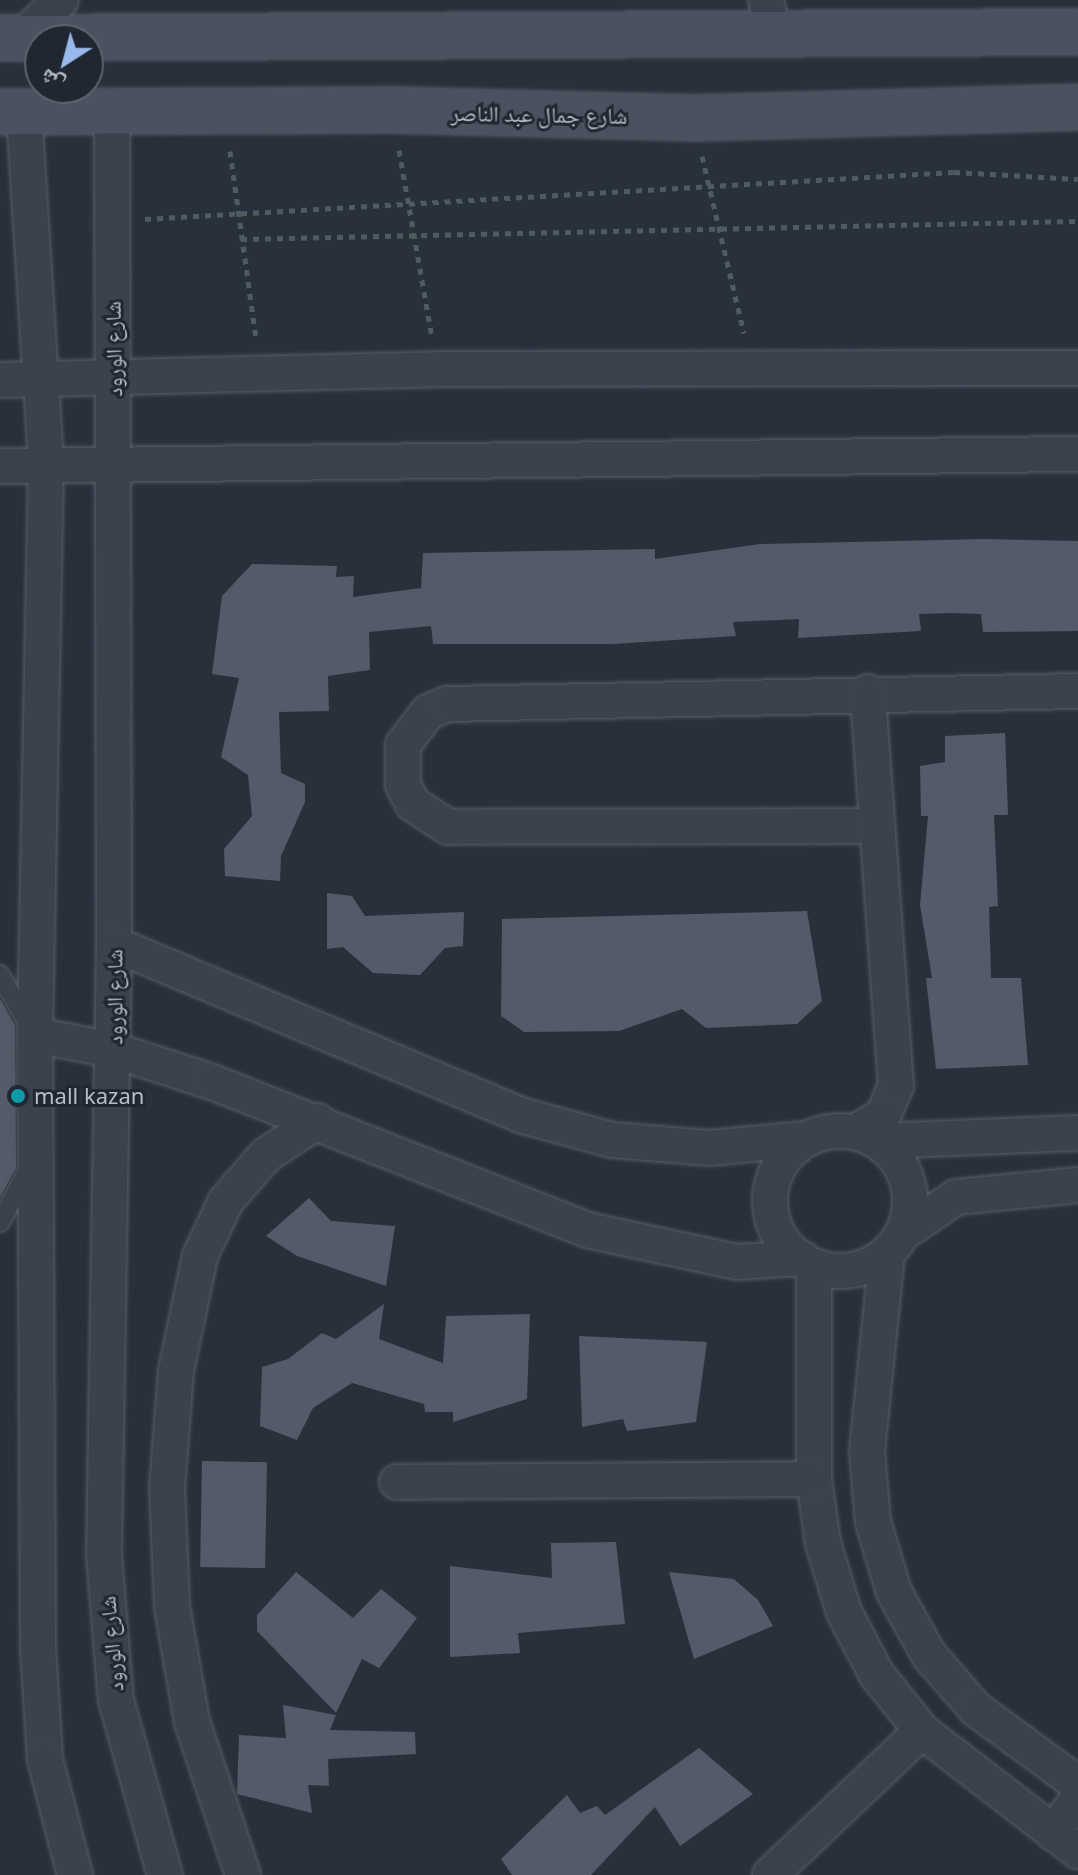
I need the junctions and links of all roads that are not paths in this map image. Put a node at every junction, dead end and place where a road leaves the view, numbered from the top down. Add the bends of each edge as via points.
1 (61, 0) edge
2 (769, 16) edge
3 (1078, 32) edge
4 (11, 38) edge
5 (1078, 107) edge
6 (112, 111) junction
7 (12, 112) edge
8 (1078, 368) edge
9 (114, 375) junction
10 (0, 380) edge
11 (40, 381) junction
12 (1078, 454) edge
13 (46, 465) junction
14 (0, 466) edge
15 (116, 466) junction
16 (1078, 691) edge
17 (868, 692) junction
18 (877, 826) junction
19 (114, 944) junction
20 (0, 975) edge
21 (35, 1035) junction
22 (113, 1050) junction
23 (318, 1121) junction
24 (1078, 1133) edge
25 (867, 1136) junction
26 (804, 1139) junction
27 (36, 1158) junction
28 (1078, 1185) edge
29 (0, 1222) edge
30 (895, 1244) junction
31 (808, 1262) junction
32 (814, 1479) junction
33 (397, 1482) dead end
34 (922, 1731) junction
35 (1078, 1784) edge
36 (1078, 1799) edge
37 (1066, 1842) edge
38 (75, 1875) edge
39 (165, 1875) edge
40 (243, 1875) edge
41 (770, 1875) edge

1 - 4 street
2 - 3 main road
2 - 4 main road
5 - 6 main road, شارع جمال عبد الناصر via 694,118 393,110
6 - 7 main road, شارع جمال عبد الناصر
6 - 9 street, شارع الورود
7 - 11 street
8 - 9 street
9 - 11 street
9 - 15 street, شارع الورود
10 - 11 street
11 - 13 street
12 - 15 street
13 - 14 street
13 - 15 street
13 - 21 street
15 - 19 street, شارع الورود
16 - 17 street
17 - 18 street
17 - 18 street via 447,704 413,726 400,765 413,804 448,827
18 - 25 street via 896,1086
19 - 22 street, شارع الورود
19 - 26 street via 520,1115 626,1142 709,1148
20 - 21 lane
21 - 22 street
21 - 27 street
22 - 23 street
22 - 39 street, شارع الورود via 104,1555 116,1700
23 - 31 street via 587,1230 738,1262
23 - 40 street via 266,1155 226,1201 200,1256 176,1371 167,1488 172,1606 192,1722
24 - 25 street
25 - 26 street via 829,1131
25 - 30 street via 908,1183 911,1208
26 - 31 street via 772,1180 770,1205 777,1231
27 - 29 lane
27 - 38 street via 38,1648 45,1759
28 - 30 street via 956,1197
30 - 31 street via 852,1269
30 - 35 street via 867,1451 873,1522 894,1592 929,1655 976,1709
31 - 32 street
32 - 33 street
32 - 34 street via 823,1543 844,1612 877,1675
34 - 37 street
34 - 41 street
36 - 37 street

